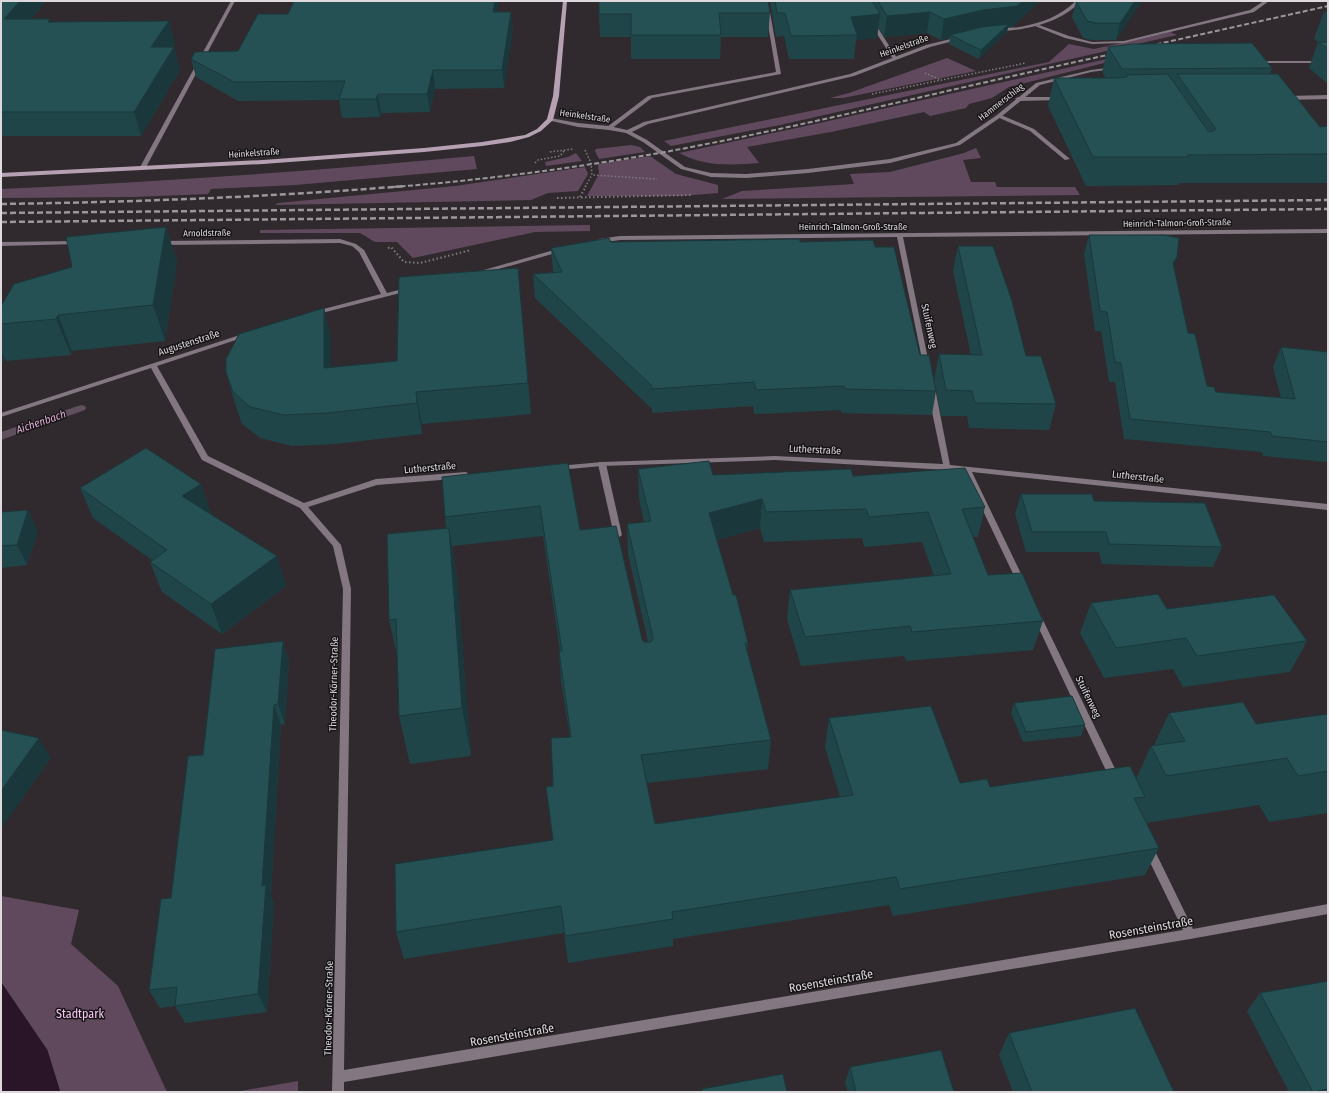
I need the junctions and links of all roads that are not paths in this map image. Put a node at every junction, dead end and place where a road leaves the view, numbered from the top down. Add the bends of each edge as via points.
1 (233, 1) edge
2 (565, 1) edge
3 (766, 1) edge
4 (1079, 1) edge
5 (1267, 1) edge
6 (871, 20) edge
7 (1037, 26) junction
8 (994, 31) edge
9 (965, 37) edge
10 (895, 58) junction
11 (1253, 62) edge
12 (1328, 62) edge
13 (1120, 67) edge
14 (1328, 97) edge
15 (1278, 98) edge
16 (1018, 99) junction
17 (1063, 99) edge
18 (1000, 116) junction
19 (550, 120) junction
20 (610, 128) junction
21 (628, 132) junction
22 (1067, 159) dead end
23 (142, 168) junction
24 (1, 176) edge
25 (1328, 230) edge
26 (900, 236) junction
27 (593, 242) edge
28 (88, 243) edge
29 (151, 243) edge
30 (1, 244) edge
31 (571, 247) edge
32 (474, 274) edge
33 (415, 288) edge
34 (385, 295) junction
35 (307, 316) edge
36 (256, 332) edge
37 (153, 365) junction
38 (928, 374) edge
39 (930, 382) edge
40 (1, 415) edge
41 (602, 464) junction
42 (947, 467) junction
43 (547, 468) edge
44 (967, 470) junction
45 (478, 474) edge
46 (303, 506) junction
47 (1328, 507) edge
48 (620, 547) edge
49 (1025, 591) edge
50 (1032, 606) edge
51 (1118, 784) edge
52 (1145, 841) edge
53 (1328, 909) edge
54 (1190, 934) junction
55 (338, 1077) junction
56 (338, 1092) edge

1 - 23 street
2 - 19 street via 556,96
3 - 20 street via 779,72 650,97
4 - 7 street via 1062,16
5 - 7 street via 1252,11 1124,42 1092,43
6 - 10 street
7 - 8 street
9 - 10 street, Heinkelstraße via 928,46
10 - 21 street, Heinkelstraße via 852,75 646,123
11 - 12 street
13 - 16 street, Hammerschlag via 1038,84
14 - 15 street
16 - 17 street
16 - 18 street, Hammerschlag
18 - 21 street, Hammerschlag via 958,144 890,162 746,176 711,175 683,168
18 - 22 street via 1032,130
19 - 20 street, Heinkelstraße
19 - 23 street, Heinkelstraße via 527,136 482,144 263,162
20 - 21 street, Heinkelstraße
23 - 24 street, Heinkelstraße
25 - 26 street, Heinrich-Talmon-Groß-Straße
26 - 27 street, Heinrich-Talmon-Groß-Straße via 620,238
26 - 38 street, Stuifenweg
28 - 30 street
29 - 34 street, Arnoldstraße via 340,241 354,245 362,251
31 - 32 street
33 - 34 street
34 - 35 street
36 - 37 street, Augustenstraße
37 - 40 street, Augustenstraße
37 - 46 street, Theodor-Körner-Straße via 205,458
39 - 42 street
41 - 42 street, Lutherstraße via 775,458
41 - 43 street, Lutherstraße
41 - 48 street
42 - 44 street, Lutherstraße
44 - 47 street, Lutherstraße
44 - 49 street
45 - 46 street, Lutherstraße via 376,482
46 - 55 street, Theodor-Körner-Straße via 337,545 347,589
50 - 51 street, Stuifenweg
52 - 54 street
53 - 54 street, Rosensteinstraße
54 - 55 street, Rosensteinstraße
55 - 56 street, Theodor-Körner-Straße

